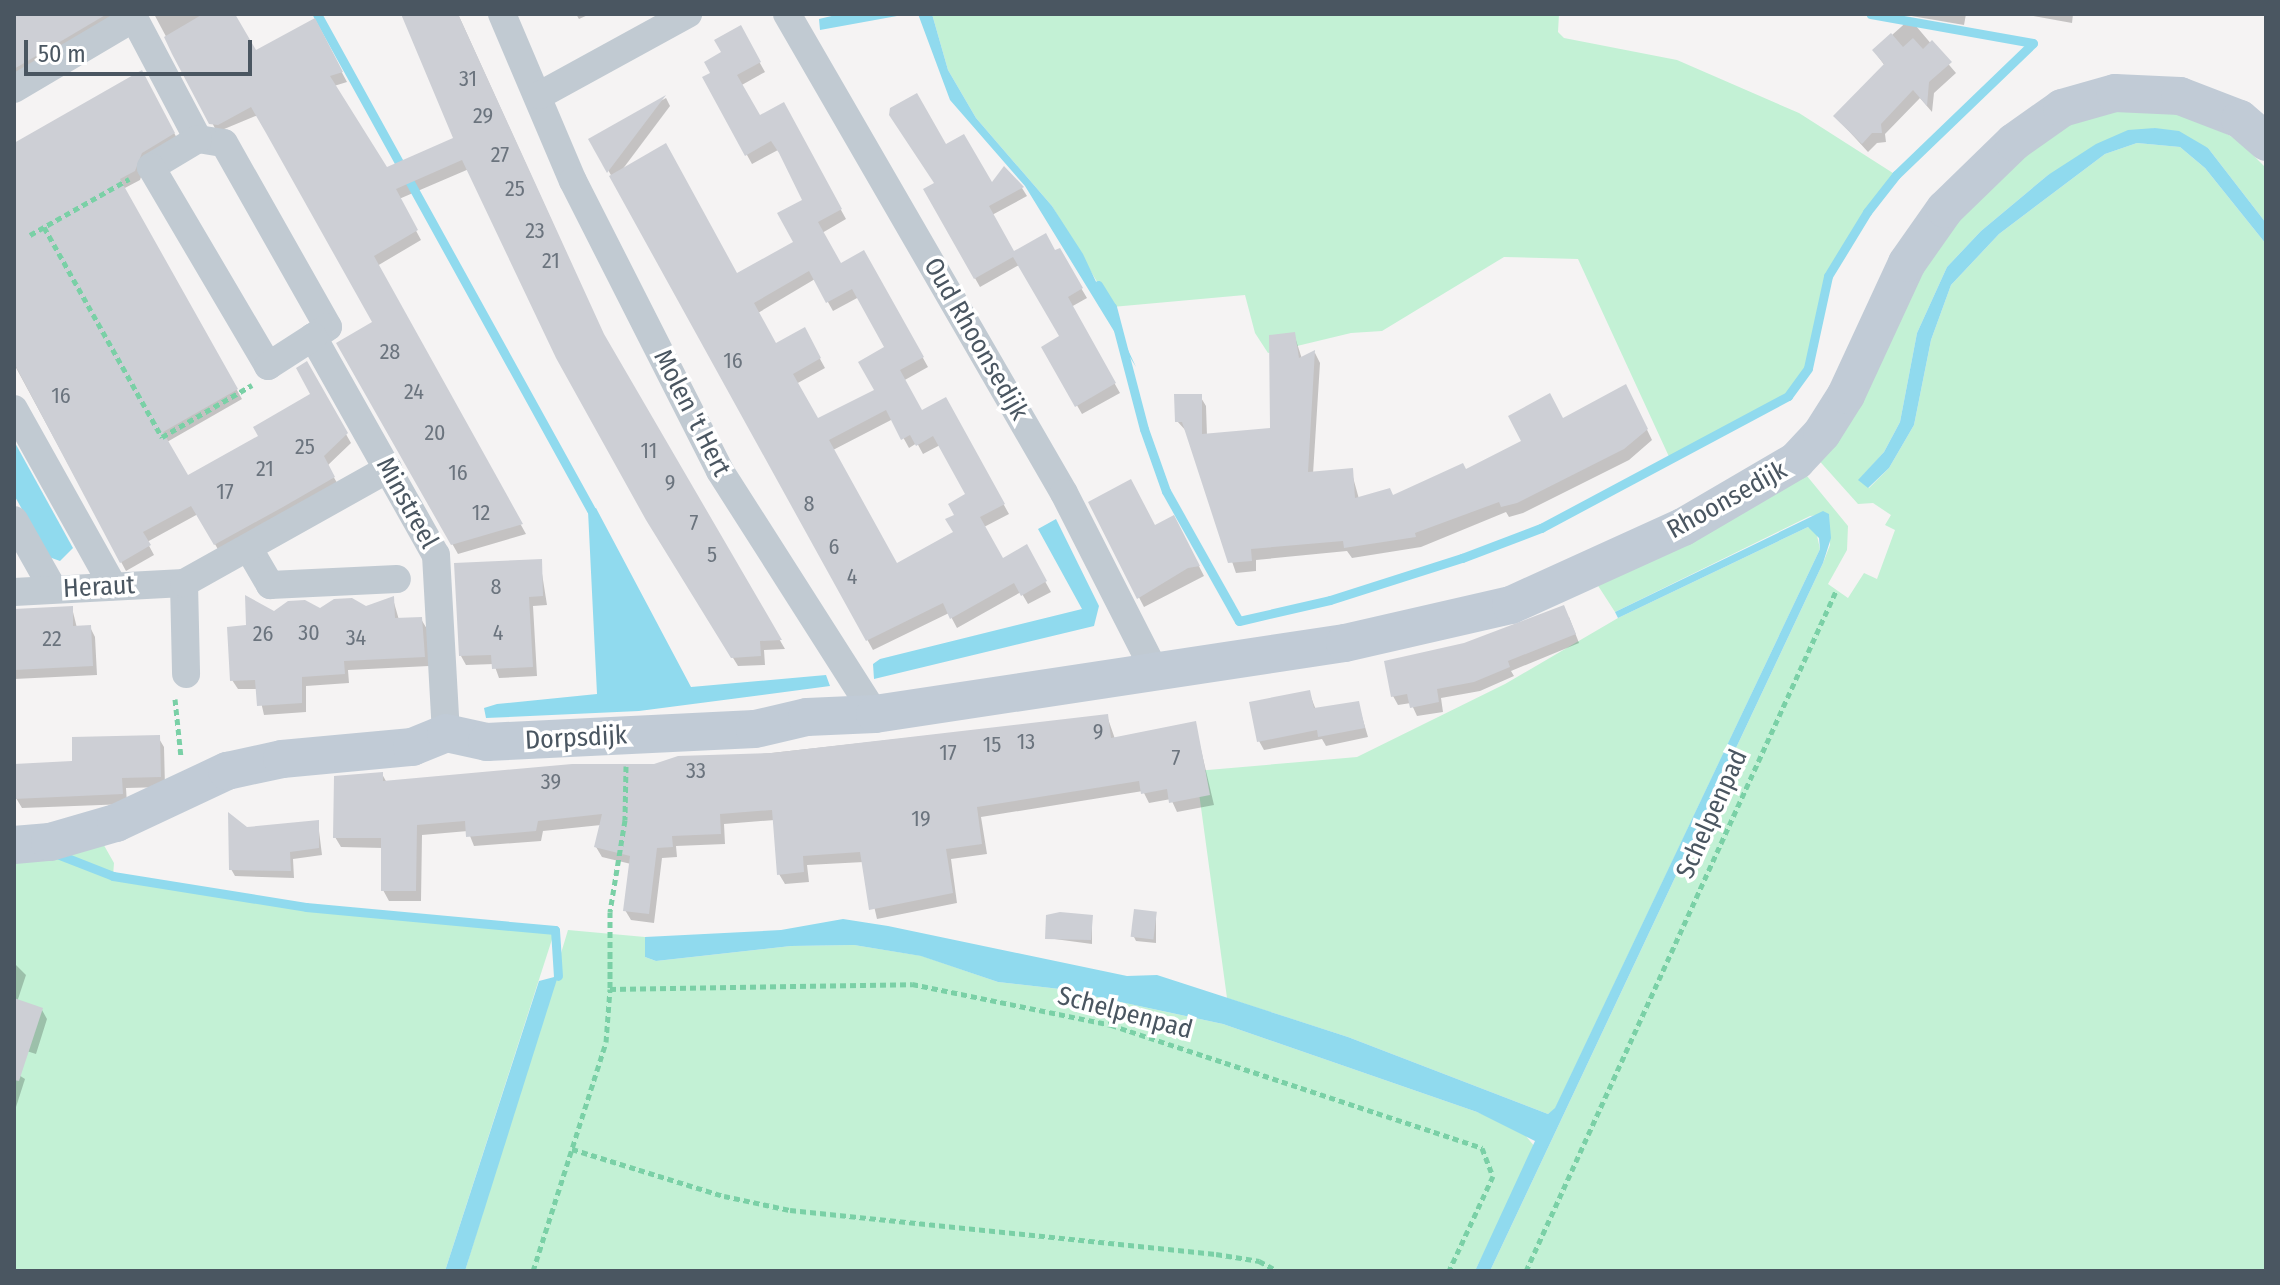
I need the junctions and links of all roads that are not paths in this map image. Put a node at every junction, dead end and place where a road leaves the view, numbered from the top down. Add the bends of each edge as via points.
1 (502, 14) edge
2 (688, 14) edge
3 (787, 14) edge
4 (14, 89) edge
5 (540, 95) junction
6 (198, 139) junction
7 (2266, 142) edge
8 (313, 337) junction
9 (14, 409) edge
10 (388, 469) junction
11 (14, 520) edge
12 (249, 549) junction
13 (397, 579) dead end
14 (184, 583) junction
15 (113, 586) junction
16 (53, 589) junction
17 (14, 592) edge
18 (1154, 670) junction
19 (186, 674) road end
20 (875, 714) junction
21 (446, 733) junction
22 (14, 845) edge

1 - 5 street, Molen 't Hert
2 - 5 street
3 - 18 street, Oud Rhoonsedijk via 1064,493
4 - 6 street via 134,18
5 - 20 street, Molen 't Hert via 573,181 720,471
6 - 8 street via 224,143 328,327
6 - 8 street via 151,167 268,366
7 - 18 street, Rhoonsedijk via 2240,119 2180,96 2115,93 2062,108 2014,142 1945,209 1907,263 1846,395 1822,433 1774,477 1683,527 1511,605 1345,643
8 - 10 street, Minstreel
9 - 15 street
10 - 12 street, Heraut
10 - 21 street, Minstreel via 436,555
11 - 16 street
12 - 13 street via 270,585
12 - 14 street, Heraut
14 - 15 street, Heraut
14 - 19 street
15 - 16 street, Heraut
16 - 17 street, Heraut
18 - 20 street, Dorpsdijk
20 - 21 street, Dorpsdijk via 807,717 755,729 487,742
21 - 22 street via 412,747 241,768 116,823 50,842

